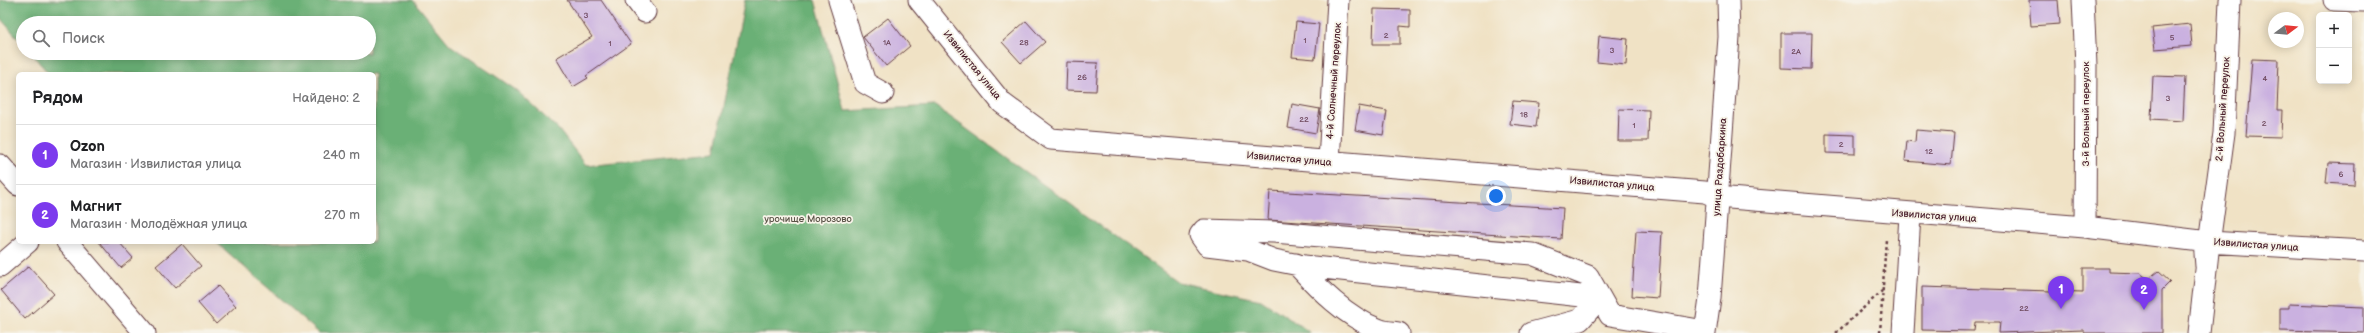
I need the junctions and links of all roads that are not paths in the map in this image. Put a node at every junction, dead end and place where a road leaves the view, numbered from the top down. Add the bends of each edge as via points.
1 (839, 0) edge
2 (918, 0) edge
3 (1338, 0) edge
4 (1728, 0) edge
5 (2083, 0) edge
6 (2230, 0) edge
7 (2334, 0) edge
8 (2364, 1) edge
9 (883, 93) dead end
10 (1329, 162) junction
11 (0, 165) edge
12 (16, 183) edge
13 (1717, 197) junction
14 (1910, 215) junction
15 (2085, 228) junction
16 (2207, 241) junction
17 (26, 244) edge
18 (70, 244) edge
19 (2364, 251) edge
20 (1296, 264) junction
21 (0, 266) edge
22 (1600, 298) junction
23 (1705, 332) edge
24 (145, 333) edge
25 (1399, 333) edge
26 (1531, 333) edge
27 (1902, 333) edge
28 (2199, 333) edge

1 - 9 street via 865,83
2 - 10 street, Извилистая улица via 1002,102 1051,139
3 - 10 street, 4-й Солнечный переулок
4 - 13 street, улица Раздобаркина via 1730,37
5 - 15 street, 3-й Вольный переулок via 2086,65
6 - 16 street, 2-й Вольный переулок via 2224,133
7 - 8 street
10 - 13 street, Извилистая улица via 1705,192
11 - 12 street
13 - 14 street, Извилистая улица
13 - 23 street, улица Раздобаркина
14 - 15 street, Извилистая улица
14 - 27 street
15 - 16 street, Извилистая улица
16 - 19 street, Извилистая улица
16 - 28 street, 2-й Вольный переулок
17 - 21 street
18 - 24 street
20 - 22 street
20 - 22 street via 1274,260 1248,250 1207,245 1200,235 1204,230 1274,232 1532,254 1588,276
20 - 25 street via 1348,312 1378,329
22 - 23 street via 1610,315
22 - 26 street via 1580,320

